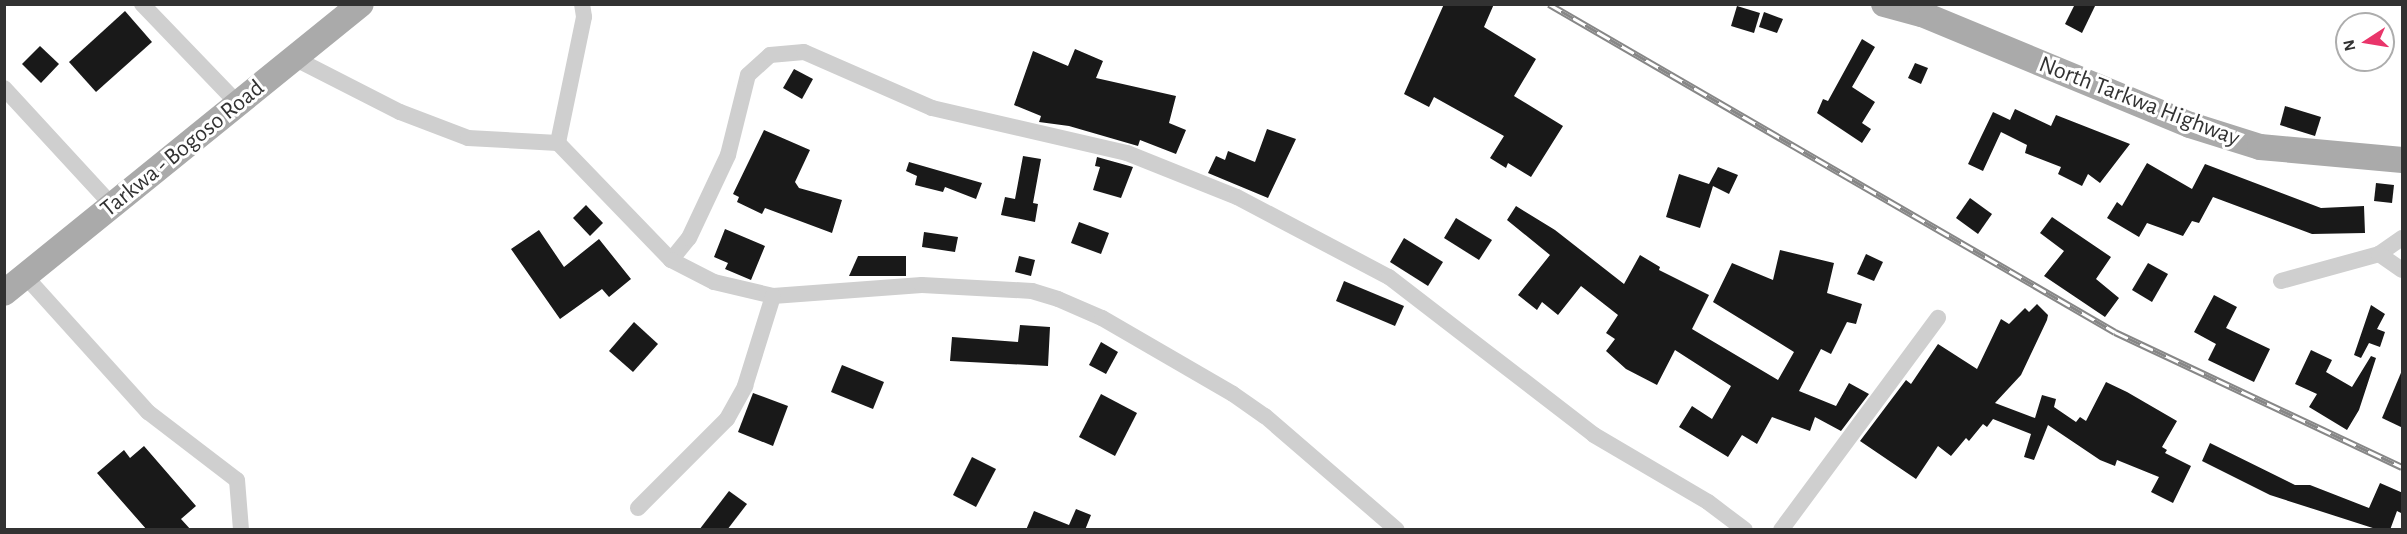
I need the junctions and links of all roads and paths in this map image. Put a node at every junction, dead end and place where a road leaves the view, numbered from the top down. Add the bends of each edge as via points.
1 (142, 4) edge
2 (361, 4) edge
3 (582, 4) edge
4 (1884, 4) edge
5 (294, 58) junction
6 (4, 88) edge
7 (240, 106) junction
8 (558, 143) junction
9 (2403, 160) edge
10 (113, 206) junction
11 (2403, 238) edge
12 (2379, 254) junction
13 (671, 260) junction
14 (2403, 270) edge
15 (26, 277) junction
16 (2280, 281) dead end
17 (4, 293) edge
18 (773, 296) junction
19 (1938, 318) dead end
20 (638, 508) dead end
21 (241, 530) edge
22 (1398, 530) edge
23 (1745, 530) edge
24 (1781, 530) edge

1 - 7 street
2 - 5 main road, Tarkwa - Bogoso Road
3 - 8 street via 584,17
4 - 9 main road, North Tarkwa Highway via 1922,14 2098,90 2250,144 2306,153
5 - 7 main road, Tarkwa - Bogoso Road
5 - 8 street via 400,112 468,138
6 - 10 street
7 - 10 main road, Tarkwa - Bogoso Road
8 - 13 street
10 - 15 main road, Tarkwa - Bogoso Road
11 - 12 street
12 - 14 street
12 - 16 street
13 - 18 street via 714,282
13 - 23 street via 693,230 728,155 748,75 770,55 804,52 932,108 1127,153 1237,197 1389,277 1594,435 1708,502
15 - 17 main road, Tarkwa - Bogoso Road
15 - 21 street via 148,412 237,480
18 - 20 street via 745,386 727,419
18 - 22 street via 922,285 1032,291 1058,299 1102,318 1233,394 1265,416
19 - 24 street

